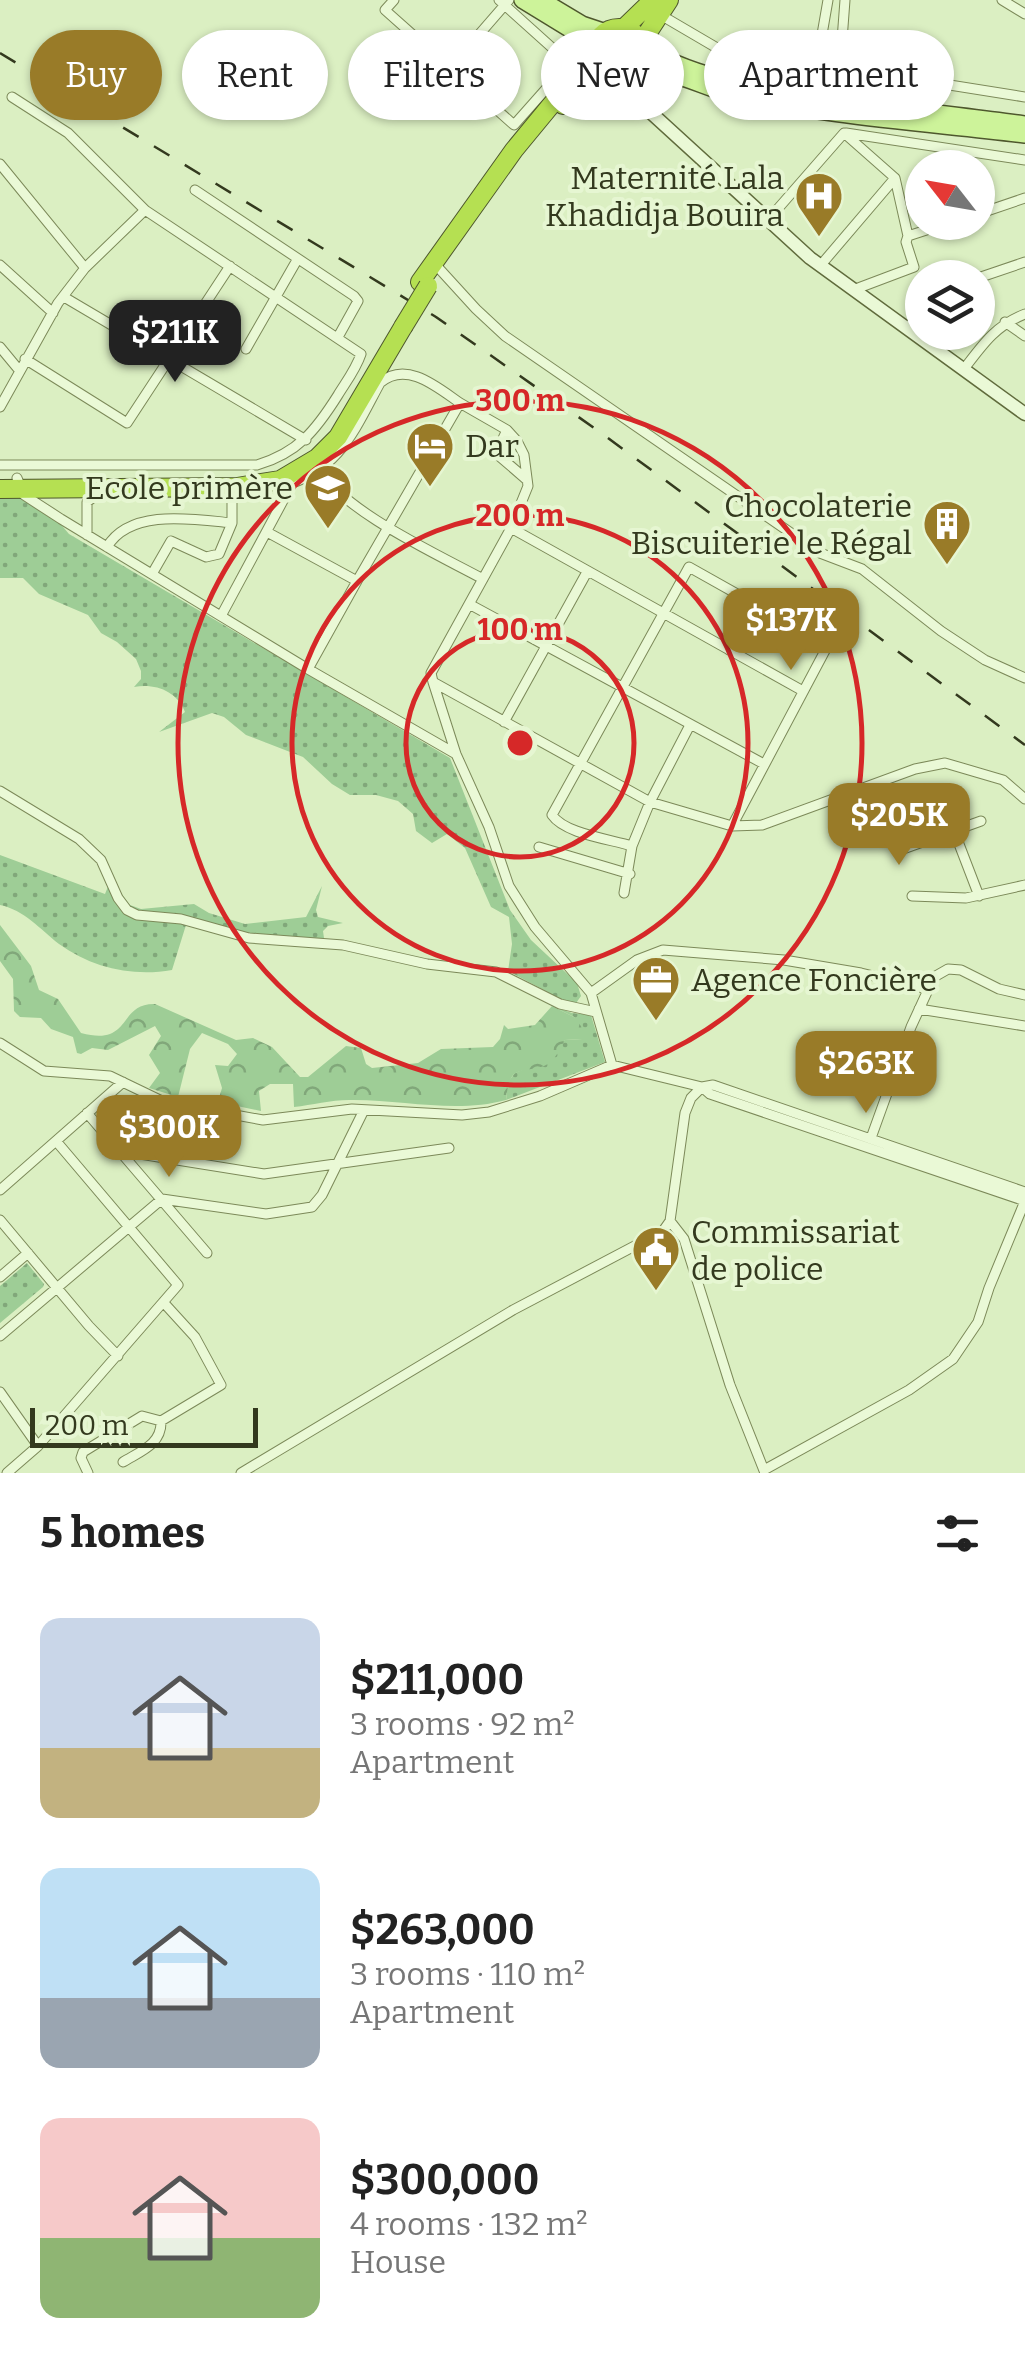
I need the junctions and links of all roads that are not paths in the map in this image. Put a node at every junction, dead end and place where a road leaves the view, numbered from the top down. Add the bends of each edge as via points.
1 (394, 0) edge
2 (522, 0) edge
3 (542, 0) edge
4 (828, 0) edge
5 (846, 0) edge
6 (1002, 0) edge
7 (505, 2) edge
8 (660, 5) edge
9 (1025, 14) edge
10 (407, 30) edge
11 (482, 30) edge
12 (571, 30) edge
13 (615, 30) joint
14 (651, 30) edge
15 (823, 30) edge
16 (843, 30) edge
17 (541, 35) edge
18 (704, 38) edge
19 (684, 67) edge
20 (684, 80) edge
21 (954, 85) edge
22 (12, 97) dead end
23 (1025, 97) edge
24 (541, 99) edge
25 (541, 112) edge
26 (521, 119) edge
27 (550, 120) edge
28 (658, 120) edge
29 (660, 120) edge
30 (663, 124) junction
31 (1025, 124) edge
32 (844, 133) junction
33 (1025, 134) edge
34 (1025, 160) edge
35 (0, 164) edge
36 (896, 178) junction
37 (195, 190) dead end
38 (1025, 198) edge
39 (995, 208) edge
40 (144, 210) junction
41 (768, 220) junction
42 (905, 222) edge
43 (907, 240) edge
44 (297, 260) junction
45 (1025, 262) edge
46 (0, 265) edge
47 (436, 265) junction
48 (230, 266) junction
49 (820, 266) junction
50 (85, 268) junction
51 (995, 272) edge
52 (852, 290) junction
53 (275, 296) junction
54 (64, 297) junction
55 (52, 313) junction
56 (1025, 314) edge
57 (1005, 322) junction
58 (399, 325) junction
59 (905, 327) edge
60 (1025, 336) edge
61 (338, 337) junction
62 (0, 347) edge
63 (246, 349) dead end
64 (937, 350) edge
65 (168, 358) junction
66 (25, 359) junction
67 (964, 369) junction
68 (19, 370) junction
69 (384, 372) junction
70 (460, 403) junction
71 (0, 407) edge
72 (1025, 414) edge
73 (506, 430) junction
74 (306, 440) junction
75 (0, 466) edge
76 (321, 469) junction
77 (527, 480) junction
78 (9, 483) edge
79 (292, 484) junction
80 (40, 489) junction
81 (232, 493) junction
82 (232, 524) junction
83 (388, 527) junction
84 (511, 528) junction
85 (267, 532) junction
86 (87, 535) junction
87 (106, 547) junction
88 (587, 572) junction
89 (152, 574) junction
90 (483, 579) junction
91 (357, 581) junction
92 (469, 604) junction
93 (755, 604) junction
94 (662, 614) junction
95 (221, 616) junction
96 (545, 646) junction
97 (729, 650) junction
98 (308, 669) junction
99 (1025, 678) edge
100 (432, 682) junction
101 (621, 689) junction
102 (803, 691) junction
103 (504, 722) junction
104 (690, 725) junction
105 (456, 754) junction
106 (580, 764) junction
107 (764, 764) junction
108 (872, 786) junction
109 (0, 791) edge
110 (1025, 799) edge
111 (650, 802) junction
112 (918, 808) dead end
113 (980, 822) dead end
114 (732, 826) junction
115 (954, 831) junction
116 (930, 840) junction
117 (632, 846) junction
118 (538, 847) dead end
119 (630, 874) junction
120 (1025, 885) edge
121 (624, 893) dead end
122 (912, 896) dead end
123 (979, 896) junction
124 (927, 989) junction
125 (591, 993) junction
126 (1025, 995) edge
127 (919, 1009) junction
128 (596, 1012) junction
129 (1025, 1026) edge
130 (4, 1046) edge
131 (0, 1057) edge
132 (612, 1065) junction
133 (123, 1082) junction
134 (702, 1088) junction
135 (364, 1110) junction
136 (87, 1113) junction
137 (870, 1138) junction
138 (56, 1141) junction
139 (450, 1148) dead end
140 (121, 1151) junction
141 (338, 1164) junction
142 (0, 1190) edge
143 (1025, 1192) edge
144 (162, 1199) junction
145 (1025, 1201) edge
146 (0, 1220) edge
147 (670, 1221) junction
148 (128, 1228) junction
149 (28, 1253) junction
150 (207, 1253) dead end
151 (0, 1277) edge
152 (57, 1288) junction
153 (164, 1303) junction
154 (0, 1336) edge
155 (118, 1356) junction
156 (0, 1392) edge
157 (161, 1421) junction
158 (38, 1446) junction
159 (123, 1462) dead end
160 (764, 1471) edge
161 (8, 1473) edge
162 (88, 1473) edge
163 (241, 1473) edge

1 - 10 street via 385,10
2 - 12 main road
3 - 13 main road via 582,24
4 - 15 street
5 - 16 street
6 - 9 street
7 - 11 street
7 - 17 street
8 - 13 highway
8 - 14 highway
8 - 18 street
19 - 31 main road via 835,100
20 - 33 main road via 752,98
21 - 23 street
22 - 40 street via 68,133
24 - 26 street
25 - 47 highway
27 - 47 highway
28 - 30 main road
29 - 30 main road
30 - 41 main road
32 - 34 street
32 - 36 street
32 - 41 street
35 - 50 street
36 - 42 street
36 - 49 street
37 - 44 street
38 - 39 street
40 - 48 street
40 - 50 street
41 - 49 main road
43 - 52 street via 914,267
44 - 53 street
44 - 61 street via 358,301
45 - 51 street
46 - 55 street
47 - 58 highway, bridge
47 - 99 street via 490,322 550,368 820,554 862,569 941,631
48 - 53 street
48 - 65 street
49 - 52 main road
50 - 54 street
52 - 59 main road
53 - 61 street
53 - 63 street
54 - 55 street
54 - 65 street
55 - 66 street
56 - 57 street
57 - 60 street
57 - 67 street
58 - 69 highway
58 - 80 highway via 334,426 309,453 274,471
61 - 74 street via 359,350 360,360
62 - 68 street
64 - 67 main road
65 - 66 street via 127,423
65 - 74 street
66 - 68 street
67 - 72 main road
68 - 71 street
69 - 70 street via 419,378
69 - 76 street via 343,449
69 - 80 highway via 338,437 280,480 237,487
70 - 73 street
70 - 83 street
73 - 77 street via 524,455
73 - 77 street via 498,455
74 - 75 street via 257,464
76 - 79 street
76 - 83 street via 333,490
77 - 84 street
78 - 80 highway
79 - 81 street
79 - 85 street
80 - 86 street
81 - 82 street
81 - 86 street via 98,493 88,502
82 - 87 street via 138,521
82 - 89 street via 217,557 172,541
83 - 90 street
83 - 91 street
84 - 88 street
84 - 90 street
85 - 91 street
85 - 95 street
86 - 87 street
87 - 89 street
88 - 94 street
88 - 96 street
89 - 95 street
90 - 92 street
91 - 98 street
92 - 96 street
92 - 100 street
93 - 94 street via 688,567
93 - 97 street
93 - 102 street via 828,645
94 - 97 street
94 - 101 street
95 - 98 street
96 - 101 street
96 - 103 street
97 - 102 street
98 - 105 street
100 - 103 street
100 - 105 street
101 - 104 street
101 - 106 street
102 - 107 street
103 - 106 street
104 - 107 street
104 - 111 street
105 - 125 street via 514,896
106 - 111 street
106 - 117 street via 553,819
107 - 114 street
108 - 110 street via 945,763 1003,780
108 - 114 street via 762,825
108 - 116 street via 896,848
109 - 128 street via 79,839 137,916 496,972 560,1004
111 - 114 street
111 - 117 street
112 - 116 street
113 - 115 street
115 - 116 street
115 - 123 street
117 - 119 street
118 - 119 street
119 - 121 street
120 - 123 street
122 - 123 street
124 - 125 street via 784,960 663,950
124 - 126 street via 939,972 954,969
124 - 127 street
125 - 128 street
127 - 129 street
127 - 137 street
128 - 132 street
130 - 131 street
130 - 133 street via 44,1071 102,1074
132 - 134 street
132 - 135 street via 489,1112
133 - 135 street via 164,1102 262,1120
133 - 136 street
134 - 137 street via 713,1085
134 - 145 street
134 - 147 street via 685,1112
135 - 141 street
136 - 138 street
136 - 140 street
137 - 143 street
138 - 142 street
138 - 148 street
139 - 141 street
140 - 141 street via 264,1174
140 - 144 street
141 - 144 street via 318,1203 290,1212
144 - 148 street
144 - 150 street
145 - 160 street via 978,1322 953,1359
146 - 149 street
147 - 160 street via 684,1239
147 - 163 street via 654,1237 513,1310
148 - 152 street
148 - 153 street via 178,1285
149 - 151 street
149 - 152 street
152 - 154 street
152 - 155 street
153 - 155 street
153 - 157 street via 196,1338 221,1385
155 - 158 street
156 - 158 street
157 - 159 street via 155,1442
157 - 162 street via 142,1416 83,1452
158 - 161 street

